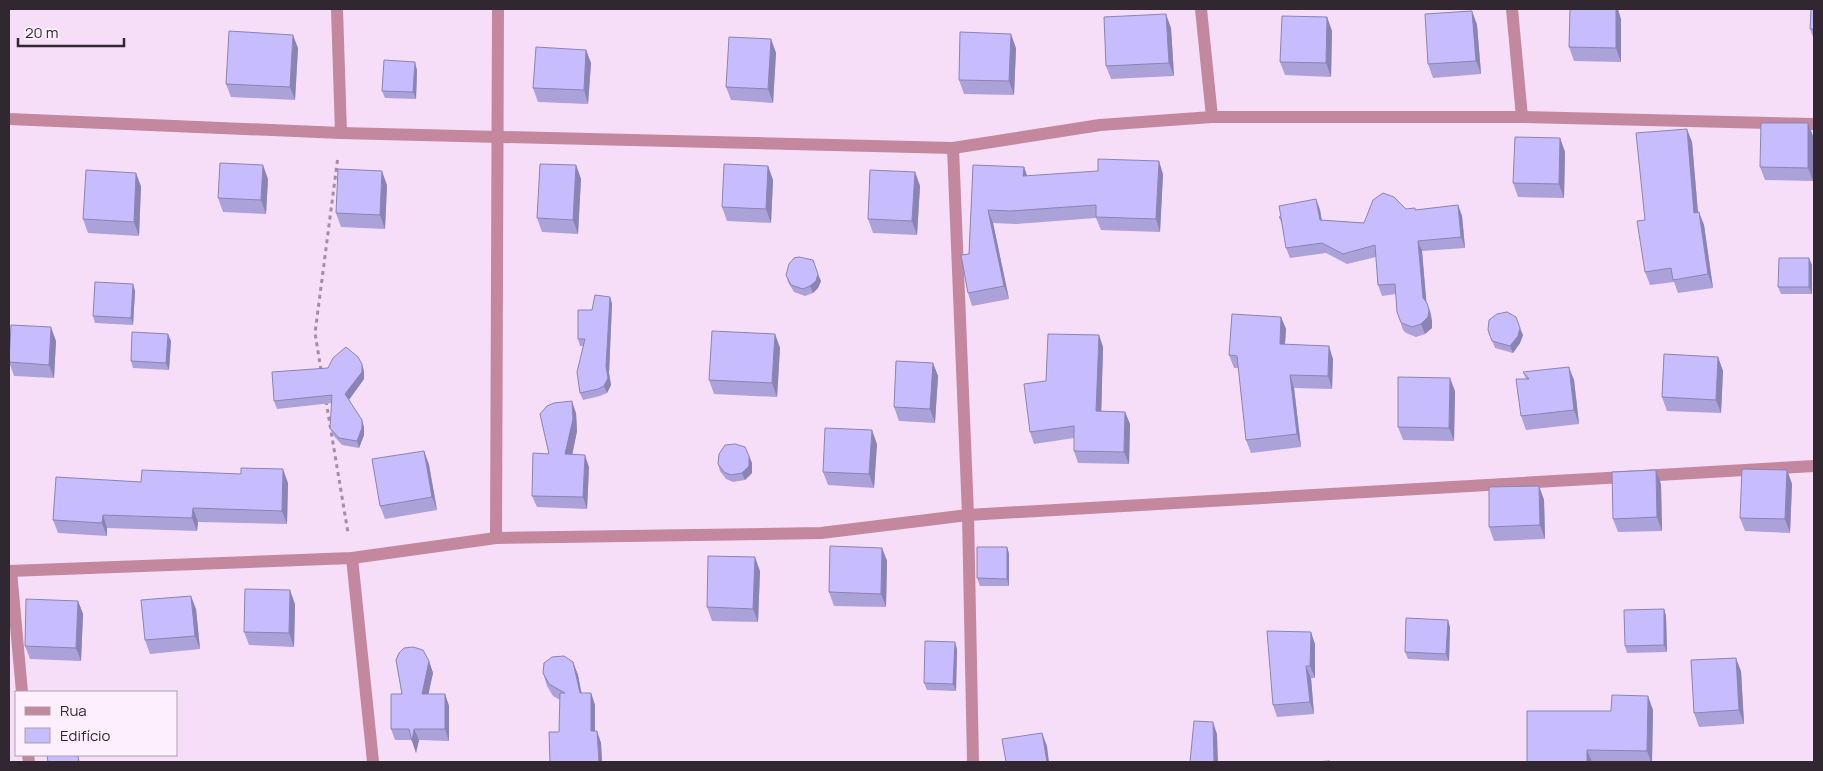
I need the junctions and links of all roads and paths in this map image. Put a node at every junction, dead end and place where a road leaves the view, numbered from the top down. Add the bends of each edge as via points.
1 (337, 9) edge
2 (498, 9) edge
3 (1201, 9) edge
4 (1512, 9) edge
5 (1212, 117) junction
6 (1522, 117) junction
7 (9, 119) edge
8 (1814, 124) edge
9 (341, 133) junction
10 (499, 138) junction
11 (953, 148) junction
12 (321, 372) edge
13 (324, 392) edge
14 (1814, 466) edge
15 (968, 515) junction
16 (496, 538) junction
17 (352, 558) junction
18 (10, 571) edge
19 (22, 691) edge
20 (373, 762) edge
21 (973, 762) edge

1 - 9 street
2 - 10 street
3 - 5 street
4 - 6 street
5 - 6 street
5 - 11 street via 1100,125
6 - 8 street
7 - 9 street
9 - 10 street
9 - 12 path via 314,333
10 - 11 street
10 - 16 street
11 - 15 street
13 - 17 path
14 - 15 street
15 - 16 street via 821,533
15 - 21 street
16 - 17 street
17 - 18 street
17 - 20 street
18 - 19 street

